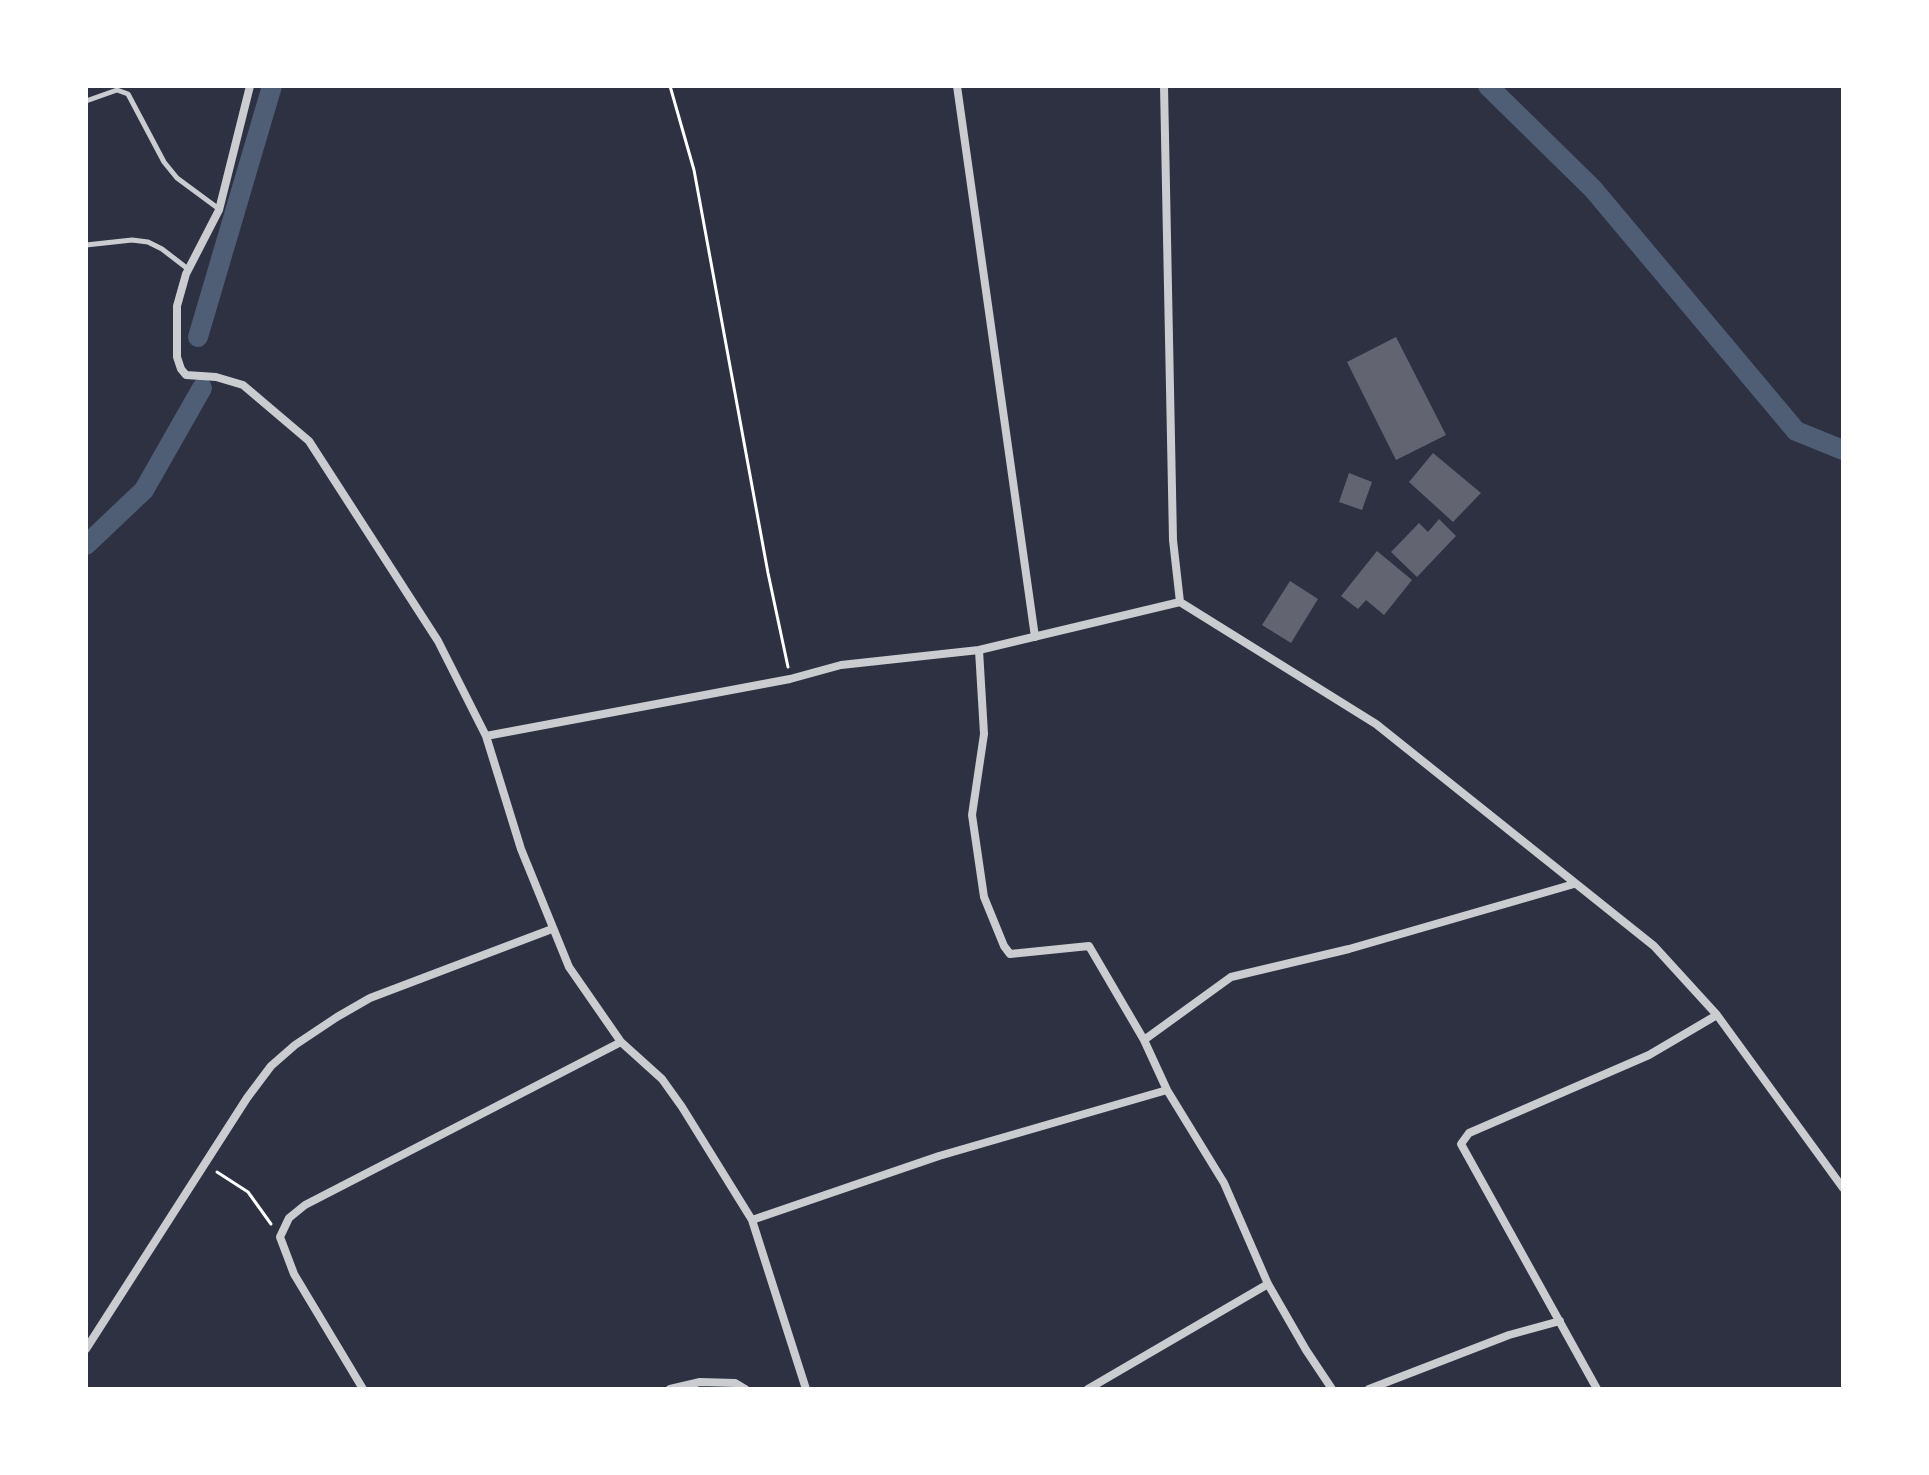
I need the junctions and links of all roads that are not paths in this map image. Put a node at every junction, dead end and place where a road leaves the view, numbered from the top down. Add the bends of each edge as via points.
1 (250, 86) edge
2 (957, 86) edge
3 (1164, 86) edge
4 (86, 101) edge
5 (219, 210) junction
6 (86, 245) edge
7 (188, 269) junction
8 (1180, 602) junction
9 (1035, 637) junction
10 (979, 650) junction
11 (486, 736) junction
12 (1574, 884) junction
13 (552, 929) junction
14 (1717, 1015) junction
15 (1144, 1040) junction
16 (621, 1042) junction
17 (1167, 1090) junction
18 (1841, 1183) edge
19 (752, 1220) junction
20 (1268, 1284) junction
21 (1560, 1321) junction
22 (86, 1349) edge
23 (363, 1389) edge
24 (670, 1389) edge
25 (745, 1389) edge
26 (806, 1389) edge
27 (1088, 1389) edge
28 (1332, 1389) edge
29 (1369, 1389) edge
30 (1597, 1389) edge

1 - 5 street
2 - 9 street
3 - 8 street via 1173,540
4 - 5 lane via 117,90 128,94 164,162
5 - 7 street
6 - 7 lane via 148,242
7 - 11 street via 177,306 181,369 186,375 243,385 309,441 438,641
8 - 9 street
8 - 12 street via 1376,724
9 - 10 street
10 - 11 street via 841,665
10 - 15 street via 984,734 972,815 984,897 1004,946 1010,954 1089,946
11 - 13 street
12 - 14 street via 1654,946
12 - 15 street via 1231,977
13 - 16 street via 569,967
13 - 22 street via 370,998 271,1066
14 - 18 street
14 - 21 street via 1649,1055 1469,1133 1461,1144
15 - 17 street
16 - 19 street via 662,1079
16 - 23 street via 289,1218 280,1237 294,1274
17 - 19 street via 939,1156
17 - 20 street via 1224,1183
19 - 26 street
20 - 27 street
20 - 28 street
21 - 29 street
21 - 30 street
24 - 25 street via 700,1382 735,1383

